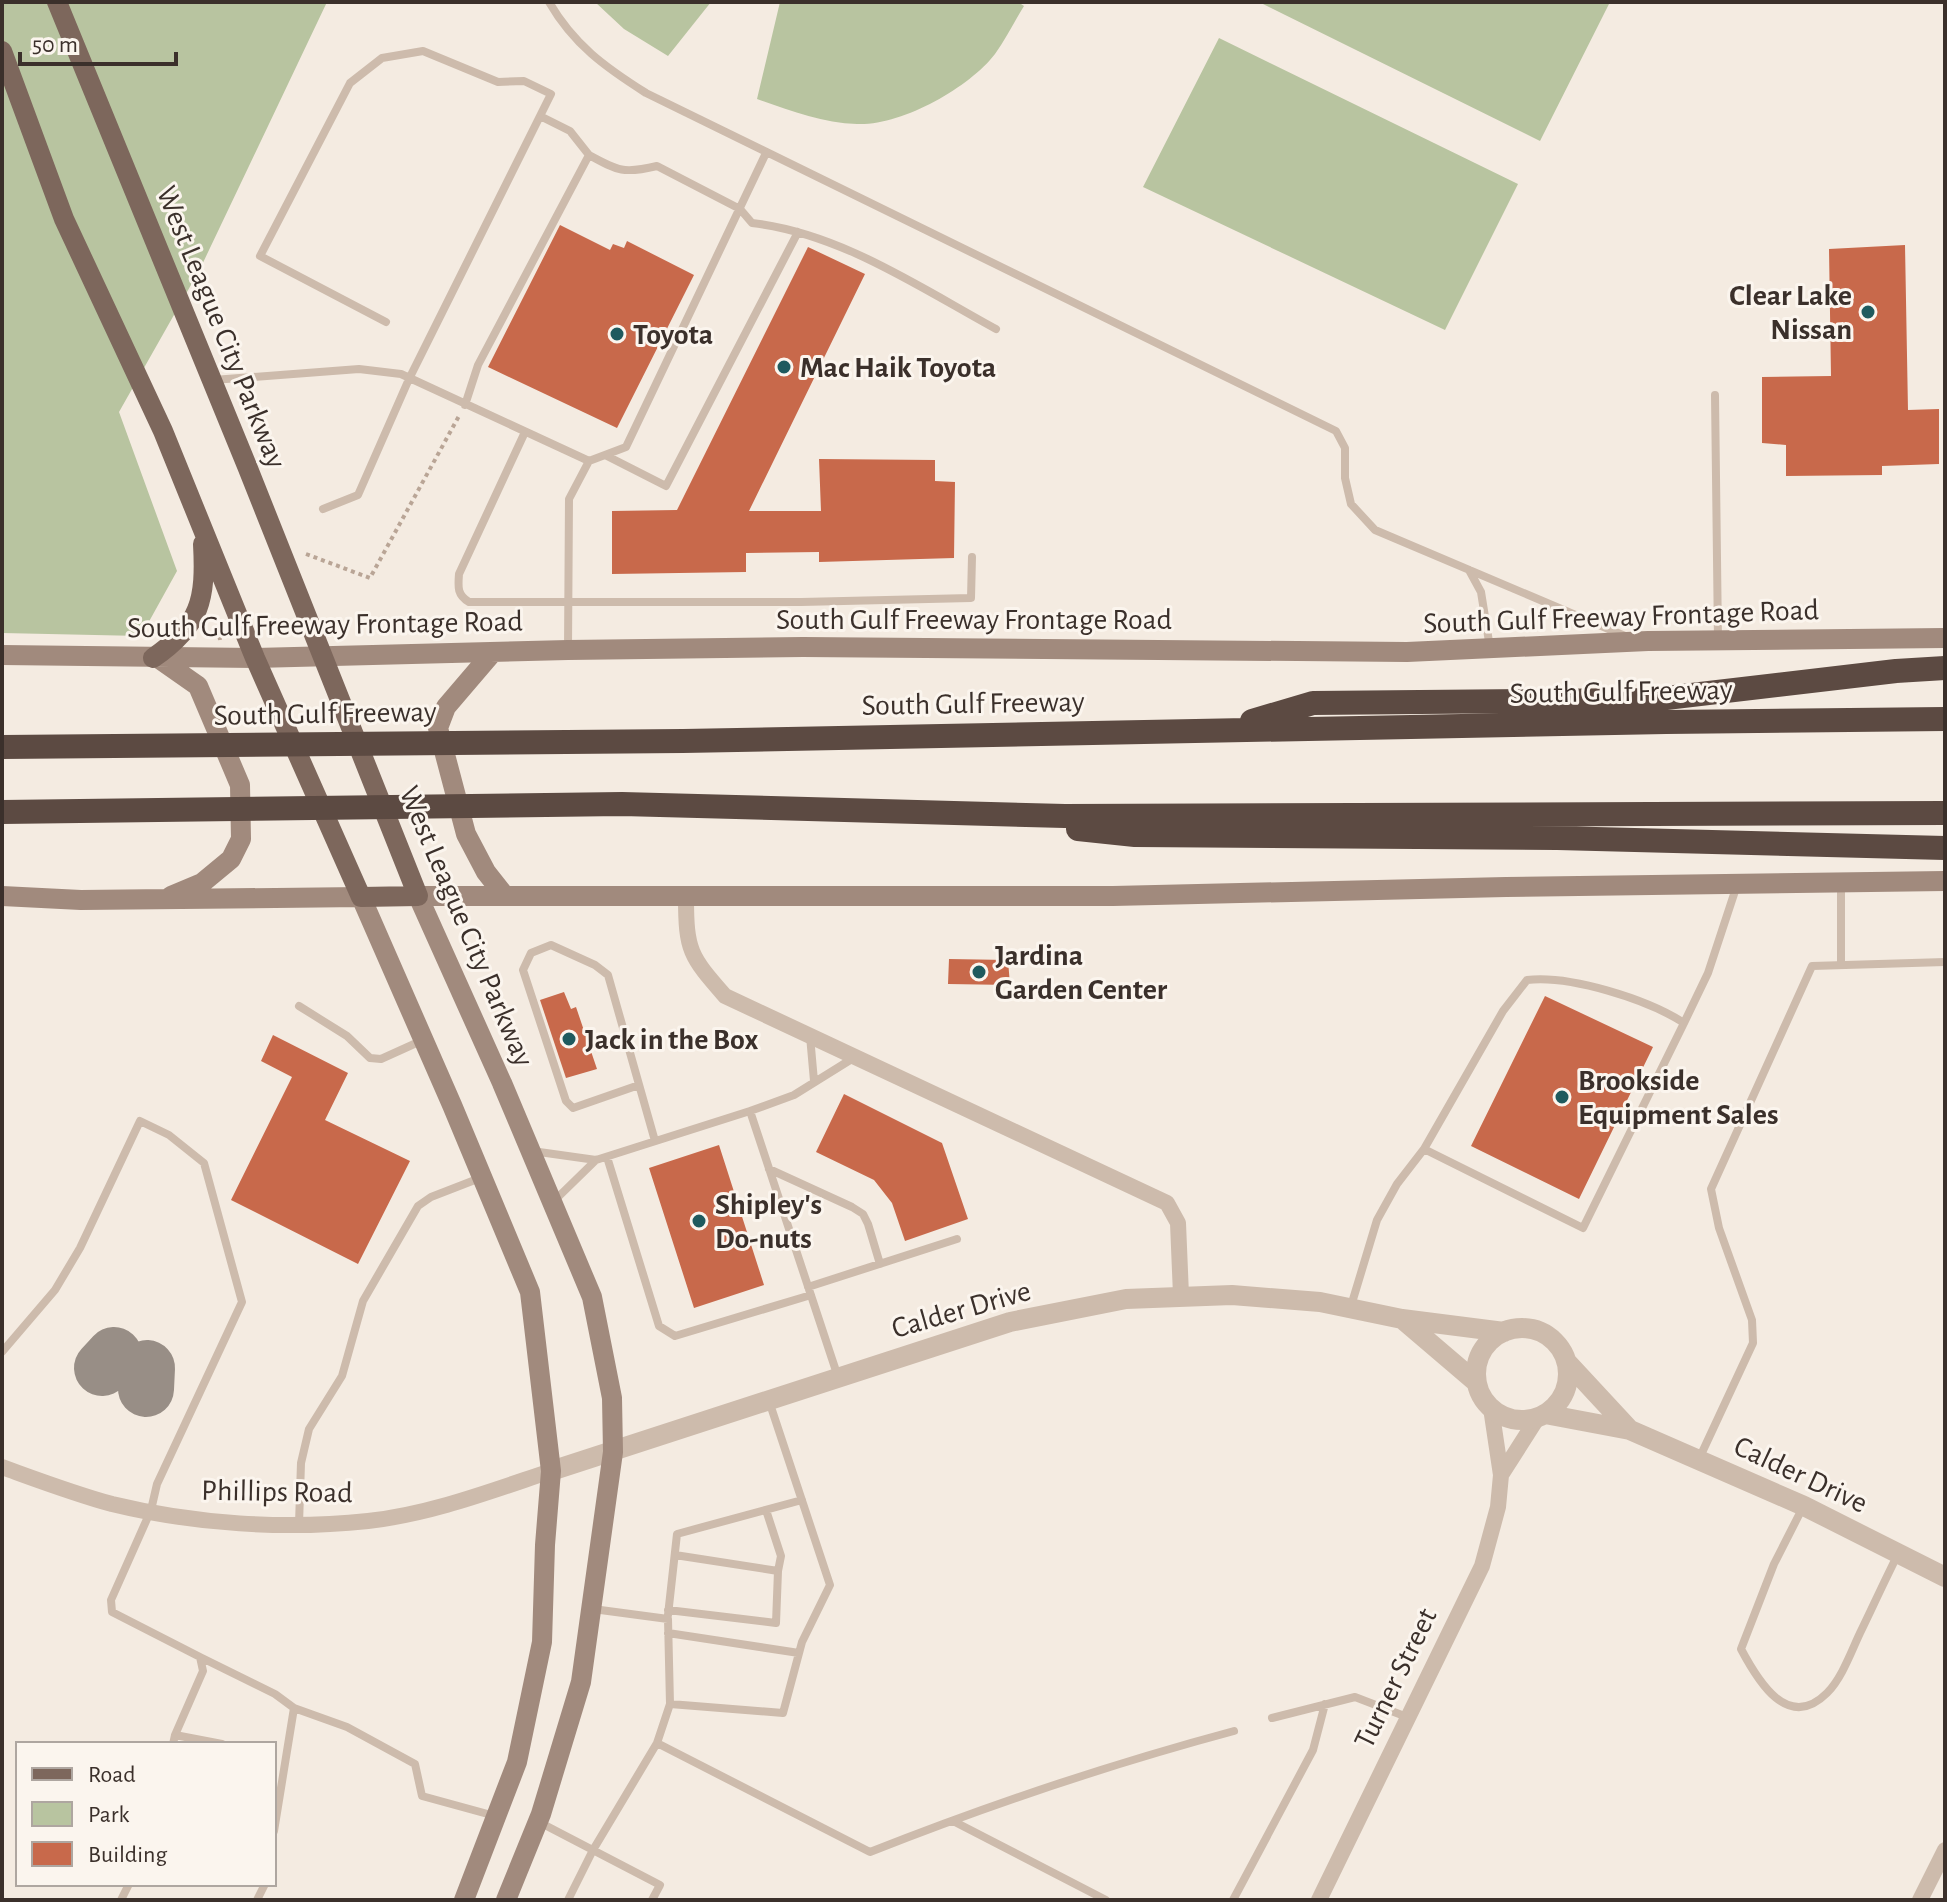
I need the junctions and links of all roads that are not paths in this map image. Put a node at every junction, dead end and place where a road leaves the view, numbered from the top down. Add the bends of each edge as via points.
1 (57, 2) edge
2 (549, 2) edge
3 (2, 51) edge
4 (540, 116) junction
5 (766, 153) junction
6 (589, 155) junction
7 (740, 209) junction
8 (798, 232) junction
9 (386, 322) dead end
10 (996, 329) dead end
11 (409, 379) junction
12 (212, 380) junction
13 (1715, 395) dead end
14 (465, 405) junction
15 (525, 432) junction
16 (607, 456) junction
17 (589, 461) junction
18 (323, 509) dead end
19 (202, 528) junction
20 (972, 557) dead end
21 (1468, 569) junction
22 (569, 601) junction
23 (1945, 638) edge
24 (1718, 641) junction
25 (1638, 642) junction
26 (1490, 648) junction
27 (568, 650) junction
28 (493, 652) junction
29 (2, 655) edge
30 (323, 657) junction
31 (155, 658) junction
32 (255, 658) junction
33 (1945, 668) edge
34 (1945, 719) edge
35 (1219, 730) junction
36 (2, 747) edge
37 (2, 812) edge
38 (941, 812) junction
39 (1945, 813) edge
40 (1945, 848) edge
41 (1945, 881) edge
42 (1841, 883) junction
43 (1737, 884) junction
44 (2, 896) edge
45 (418, 896) junction
46 (505, 896) junction
47 (361, 897) junction
48 (686, 897) junction
49 (164, 899) junction
50 (1945, 962) edge
51 (1841, 965) junction
52 (299, 1006) dead end
53 (1684, 1023) junction
54 (810, 1036) junction
55 (424, 1039) junction
56 (855, 1057) junction
57 (814, 1081) junction
58 (639, 1085) junction
59 (750, 1111) junction
60 (655, 1141) junction
61 (1424, 1149) junction
62 (531, 1151) junction
63 (607, 1157) junction
64 (596, 1160) junction
65 (769, 1169) junction
66 (482, 1177) junction
67 (552, 1203) junction
68 (957, 1239) dead end
69 (880, 1264) junction
70 (810, 1291) junction
71 (1181, 1295) junction
72 (1350, 1308) junction
73 (1402, 1319) junction
74 (1504, 1332) junction
75 (2, 1352) edge
76 (1566, 1361) junction
77 (839, 1378) junction
78 (1477, 1383) junction
79 (769, 1401) junction
80 (1491, 1408) junction
81 (1542, 1415) junction
82 (1630, 1430) junction
83 (613, 1452) junction
84 (1699, 1460) junction
85 (2, 1467) edge
86 (551, 1471) junction
87 (1501, 1475) junction
88 (802, 1500) junction
89 (1804, 1506) junction
90 (151, 1510) junction
91 (766, 1510) junction
92 (299, 1524) junction
93 (1898, 1553) junction
94 (675, 1555) junction
95 (778, 1571) junction
96 (1945, 1577) edge
97 (592, 1609) junction
98 (668, 1615) junction
99 (668, 1633) junction
100 (799, 1653) junction
101 (200, 1657) junction
102 (670, 1704) junction
103 (1325, 1704) junction
104 (294, 1708) junction
105 (1407, 1717) junction
106 (1272, 1718) dead end
107 (1234, 1731) dead end
108 (174, 1740) edge
109 (198, 1742) edge
110 (657, 1743) junction
111 (276, 1754) edge
112 (286, 1756) junction
113 (496, 1816) junction
114 (276, 1818) edge
115 (953, 1821) junction
116 (538, 1822) junction
117 (593, 1850) junction
118 (1945, 1850) edge
119 (464, 1900) edge
120 (506, 1900) edge
121 (568, 1900) edge
122 (652, 1900) edge
123 (1106, 1900) edge
124 (1233, 1900) edge
125 (1319, 1900) edge
126 (1920, 1900) edge

1 - 12 main road, West League City Parkway
2 - 5 lane via 564,28 600,64
3 - 19 main road via 64,219
4 - 6 lane via 570,131
4 - 9 lane via 551,94 524,81 498,82 423,51 382,58 350,83 260,256
4 - 11 lane
5 - 7 lane
5 - 21 lane via 1336,431 1345,448 1351,504 1375,530
6 - 7 lane via 618,170 657,166
6 - 14 lane via 478,365
7 - 8 lane via 752,223
7 - 16 lane via 626,447
8 - 10 lane via 862,256
8 - 16 lane via 666,486
11 - 12 lane via 359,369
11 - 14 lane
11 - 18 lane via 358,495
12 - 30 main road, West League City Parkway
13 - 24 lane
14 - 15 lane
15 - 17 lane
15 - 22 lane via 459,574 458,589 469,602
16 - 17 lane
17 - 22 lane via 569,499
19 - 31 main road via 205,585 192,621
19 - 32 main road
20 - 22 lane via 971,598
21 - 25 lane
21 - 26 lane via 1481,592
22 - 27 lane
23 - 24 main road, South Gulf Freeway Frontage Road
24 - 25 main road, South Gulf Freeway Frontage Road
25 - 26 main road, South Gulf Freeway Frontage Road
26 - 27 main road, South Gulf Freeway Frontage Road
27 - 28 main road, South Gulf Freeway Frontage Road
28 - 30 main road, South Gulf Freeway Frontage Road
28 - 46 main road via 446,707 438,728 466,834
29 - 31 main road, South Gulf Freeway Frontage Road
30 - 32 main road, South Gulf Freeway Frontage Road
30 - 45 main road, West League City Parkway
31 - 32 main road, South Gulf Freeway Frontage Road
31 - 49 main road via 198,686 240,785 241,839 231,859 202,883
32 - 47 main road
33 - 35 highway via 1649,700 1313,703
34 - 35 highway, South Gulf Freeway
35 - 36 highway, South Gulf Freeway
37 - 38 highway via 622,804
38 - 39 highway
38 - 40 highway via 1135,835
41 - 42 main road
42 - 43 main road
42 - 51 lane
43 - 48 main road via 1113,896
43 - 53 lane via 1708,973
44 - 49 main road
45 - 46 main road
45 - 47 main road
45 - 62 main road, West League City Parkway
46 - 48 main road
47 - 49 main road
47 - 55 main road
48 - 54 street via 686,934 696,962 725,996
50 - 51 lane
51 - 84 lane via 1812,966 1711,1189 1719,1228 1752,1320 1753,1343
52 - 55 lane via 347,1036 370,1058 381,1059
53 - 61 lane via 1663,1009 1577,984 1550,977 1527,980 1503,1011
53 - 61 lane via 1583,1228
54 - 56 street
54 - 57 lane
55 - 66 main road
56 - 57 lane
56 - 71 street via 1167,1203 1178,1223
57 - 59 lane via 794,1095
58 - 58 lane via 608,975 551,945 531,953 523,970 566,1101 573,1108
58 - 60 lane
59 - 60 lane
59 - 65 lane
60 - 63 lane
61 - 72 lane via 1377,1220
62 - 64 lane
62 - 67 main road, West League City Parkway
63 - 64 lane
63 - 70 lane via 659,1326 666,1332 675,1336
64 - 67 lane
65 - 69 lane via 863,1214
65 - 70 lane
66 - 86 main road via 530,1292
66 - 92 lane via 418,1206 363,1301 342,1376 309,1429 301,1463
67 - 83 main road, West League City Parkway via 592,1297 612,1398
68 - 69 lane
69 - 70 lane
70 - 77 lane
71 - 72 street, Calder Drive
71 - 77 street, Calder Drive via 1126,1299 1010,1322
72 - 73 street, Calder Drive
73 - 74 street, Calder Drive
73 - 78 street, Calder Drive
74 - 76 street via 1534,1329 1559,1347
74 - 78 street via 1481,1353
75 - 90 lane via 55,1290 140,1121 169,1135 204,1163 242,1302 157,1484
76 - 81 street via 1565,1391
76 - 82 street, Calder Drive
77 - 79 street, Calder Drive
78 - 80 street
79 - 83 street, Calder Drive
79 - 88 lane
80 - 81 street via 1517,1420
80 - 87 street, Turner Street
81 - 82 street, Calder Drive
81 - 87 street, Turner Street
82 - 84 street, Calder Drive
83 - 86 street, Calder Drive
83 - 97 main road, West League City Parkway
84 - 89 street, Calder Drive
85 - 90 street, Phillips Road via 113,1504
86 - 92 street, Phillips Road via 461,1502 369,1521
86 - 113 main road via 542,1642 517,1762
87 - 105 street, Turner Street via 1482,1566
88 - 91 lane
88 - 100 lane via 830,1585
89 - 93 street, Calder Drive
89 - 93 lane via 1774,1564 1741,1649 1772,1696 1789,1706 1810,1706 1829,1691
90 - 92 street, Phillips Road via 198,1519
90 - 101 lane via 111,1600 112,1612
91 - 94 lane via 677,1534
91 - 95 lane via 781,1556
93 - 96 street, Calder Drive
94 - 95 lane
94 - 98 lane
95 - 98 lane via 776,1623
97 - 98 lane
97 - 116 main road, West League City Parkway via 581,1682
98 - 99 lane
99 - 100 lane
99 - 102 lane
100 - 102 lane via 783,1713
101 - 104 lane
101 - 108 lane via 203,1671
102 - 110 lane
103 - 105 lane via 1355,1697
103 - 106 lane
103 - 124 lane via 1313,1750
104 - 112 lane
104 - 113 lane via 347,1727 415,1764 422,1796
105 - 125 street, Turner Street
107 - 115 lane
108 - 109 lane
110 - 115 lane via 870,1852
110 - 117 lane
111 - 112 lane
112 - 114 lane
113 - 119 main road
115 - 123 lane
116 - 117 lane
116 - 120 main road, West League City Parkway
117 - 121 lane
117 - 122 lane via 660,1885
118 - 126 street

